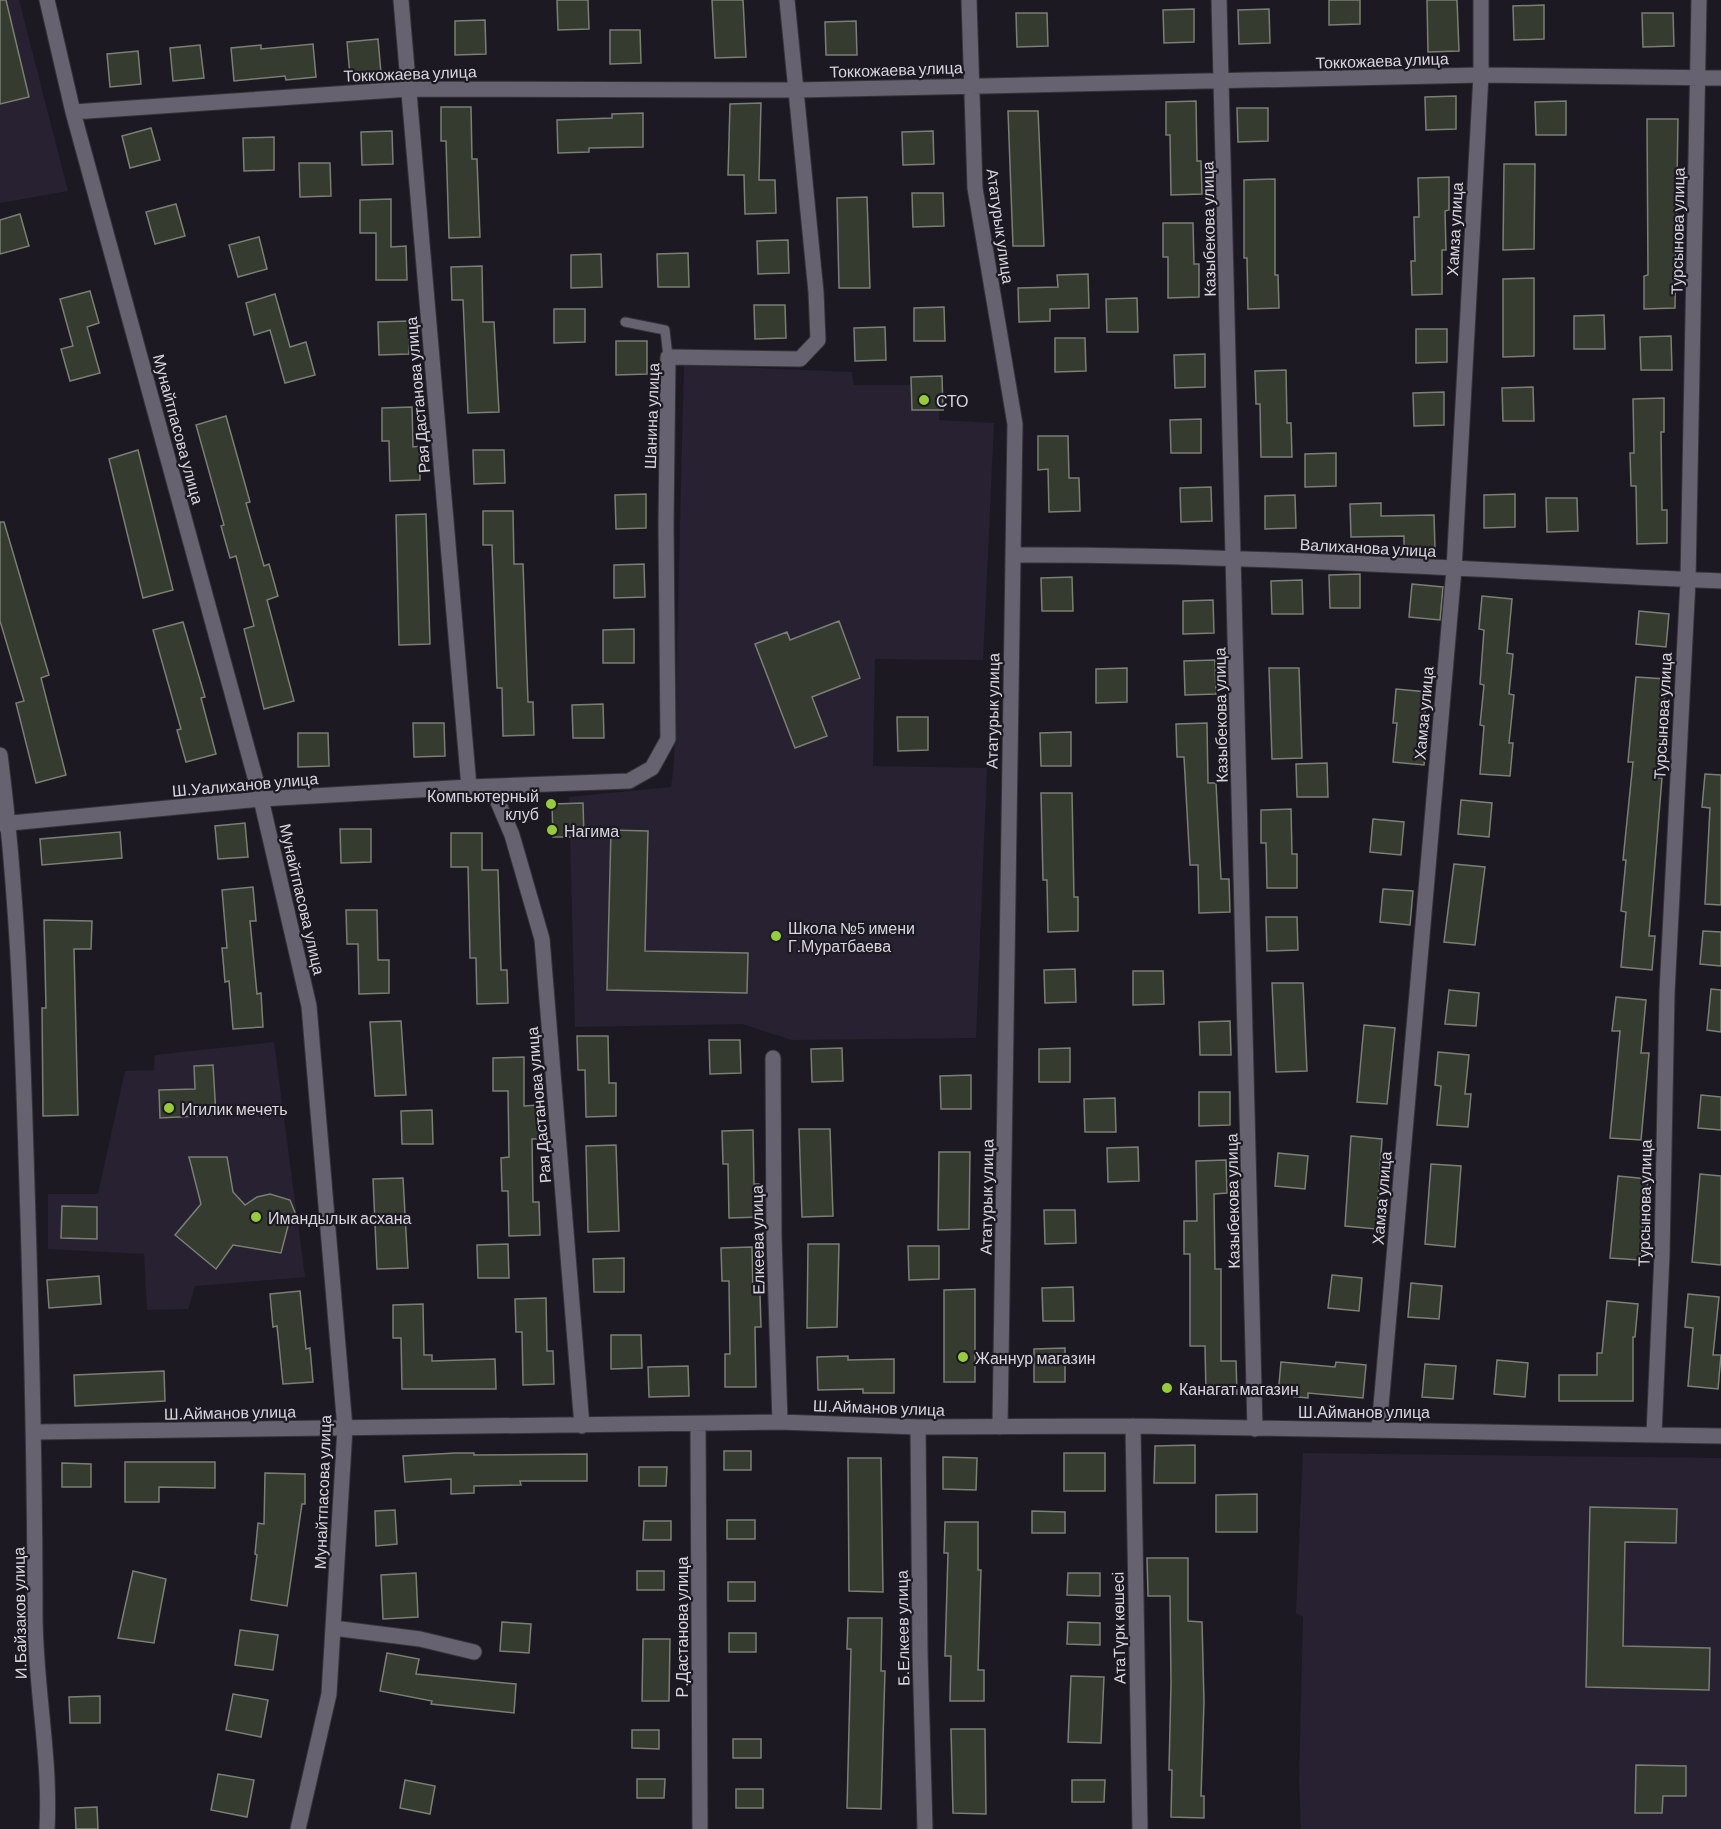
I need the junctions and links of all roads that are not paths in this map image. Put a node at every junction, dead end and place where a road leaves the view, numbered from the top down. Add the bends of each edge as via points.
1 (47, 0) edge
2 (401, 0) edge
3 (787, 0) edge
4 (969, 0) edge
5 (1219, 0) edge
6 (1481, 0) edge
7 (1699, 0) edge
8 (1481, 75) junction
9 (1699, 78) junction
10 (1721, 78) edge
11 (1222, 82) junction
12 (972, 85) junction
13 (409, 89) junction
14 (797, 90) junction
15 (73, 112) junction
16 (625, 322) dead end
17 (668, 357) junction
18 (1013, 555) junction
19 (1234, 560) junction
20 (1454, 569) junction
21 (1688, 580) junction
22 (1721, 581) edge
23 (0, 755) edge
24 (469, 787) junction
25 (492, 788) junction
26 (261, 799) junction
27 (4, 824) edge
28 (773, 1058) dead end
29 (780, 1422) junction
30 (698, 1425) junction
31 (582, 1426) junction
32 (1000, 1426) junction
33 (1133, 1426) junction
34 (918, 1427) junction
35 (345, 1428) junction
36 (1379, 1428) junction
37 (1255, 1429) junction
38 (35, 1432) junction
39 (1654, 1434) junction
40 (1721, 1436) edge
41 (333, 1628) junction
42 (474, 1652) dead end
43 (47, 1829) edge
44 (298, 1829) edge
45 (700, 1829) edge
46 (925, 1829) edge
47 (1140, 1829) edge

1 - 15 street, Мунайтпасова улица
2 - 13 street, Рая Дастанова улица
3 - 14 street, Шанина улица
4 - 12 street, Ататурык улица
5 - 11 street, Казыбекова улица
6 - 8 street, Хамза улица
7 - 9 street, Турсынова улица
8 - 9 street, Токкожаева улица
8 - 11 street, Токкожаева улица
8 - 20 street, Хамза улица
9 - 10 street, Токкожаева улица
9 - 21 street, Турсынова улица
11 - 12 street, Токкожаева улица
11 - 19 street, Казыбекова улица
12 - 14 street, Токкожаева улица
12 - 18 street, Ататурык улица via 975,189 1015,424
13 - 14 street, Токкожаева улица
13 - 15 street, Токкожаева улица
13 - 24 street, Рая Дастанова улица
14 - 17 street, Шанина улица via 818,340 800,359
15 - 26 street, Мунайтпасова улица
16 - 17 lane via 665,330
17 - 25 street, Шанина улица via 668,739 652,768 629,781
18 - 19 street, Валиханова улица via 1121,554
18 - 32 street, Ататурык улица
19 - 20 street, Валиханова улица
19 - 37 street, Казыбекова улица
20 - 21 street, Валиханова улица
20 - 36 street, Хамза улица
21 - 22 street, Валиханова улица
21 - 39 street, Турсынова улица via 1666,993 1662,1254
23 - 27 street, И.Байзаков улица
24 - 25 street, Ш.Уалиханов улица
24 - 26 street, Ш.Уалиханов улица
25 - 31 street, Рая Дастанова улица via 512,835 542,939
26 - 27 street, Ш.Уалиханов улица
26 - 35 street, Мунайтпасова улица via 309,1006
27 - 38 street, И.Байзаков улица via 23,1050
28 - 29 street, Елкеева улица
29 - 30 street, Ш.Айманов улица
29 - 34 street, Ш.Айманов улица
30 - 31 street, Ш.Айманов улица
30 - 45 street, Р.Дастанова улица
31 - 35 street, Ш.Айманов улица
32 - 33 street, Ш.Айманов улица
32 - 34 street, Ш.Айманов улица
33 - 37 street, Ш.Айманов улица
33 - 47 street, АтаТүрк көшесі
34 - 46 street, Б.Елкеев улица
35 - 38 street, Ш.Айманов улица
35 - 41 street, Мунайтпасова улица
36 - 37 street, Ш.Айманов улица
36 - 39 street, Ш.Айманов улица
38 - 43 street, И.Байзаков улица via 35,1648 50,1789
39 - 40 street, Ш.Айманов улица
41 - 42 street via 420,1639
41 - 44 street, Мунайтпасова улица via 329,1694

